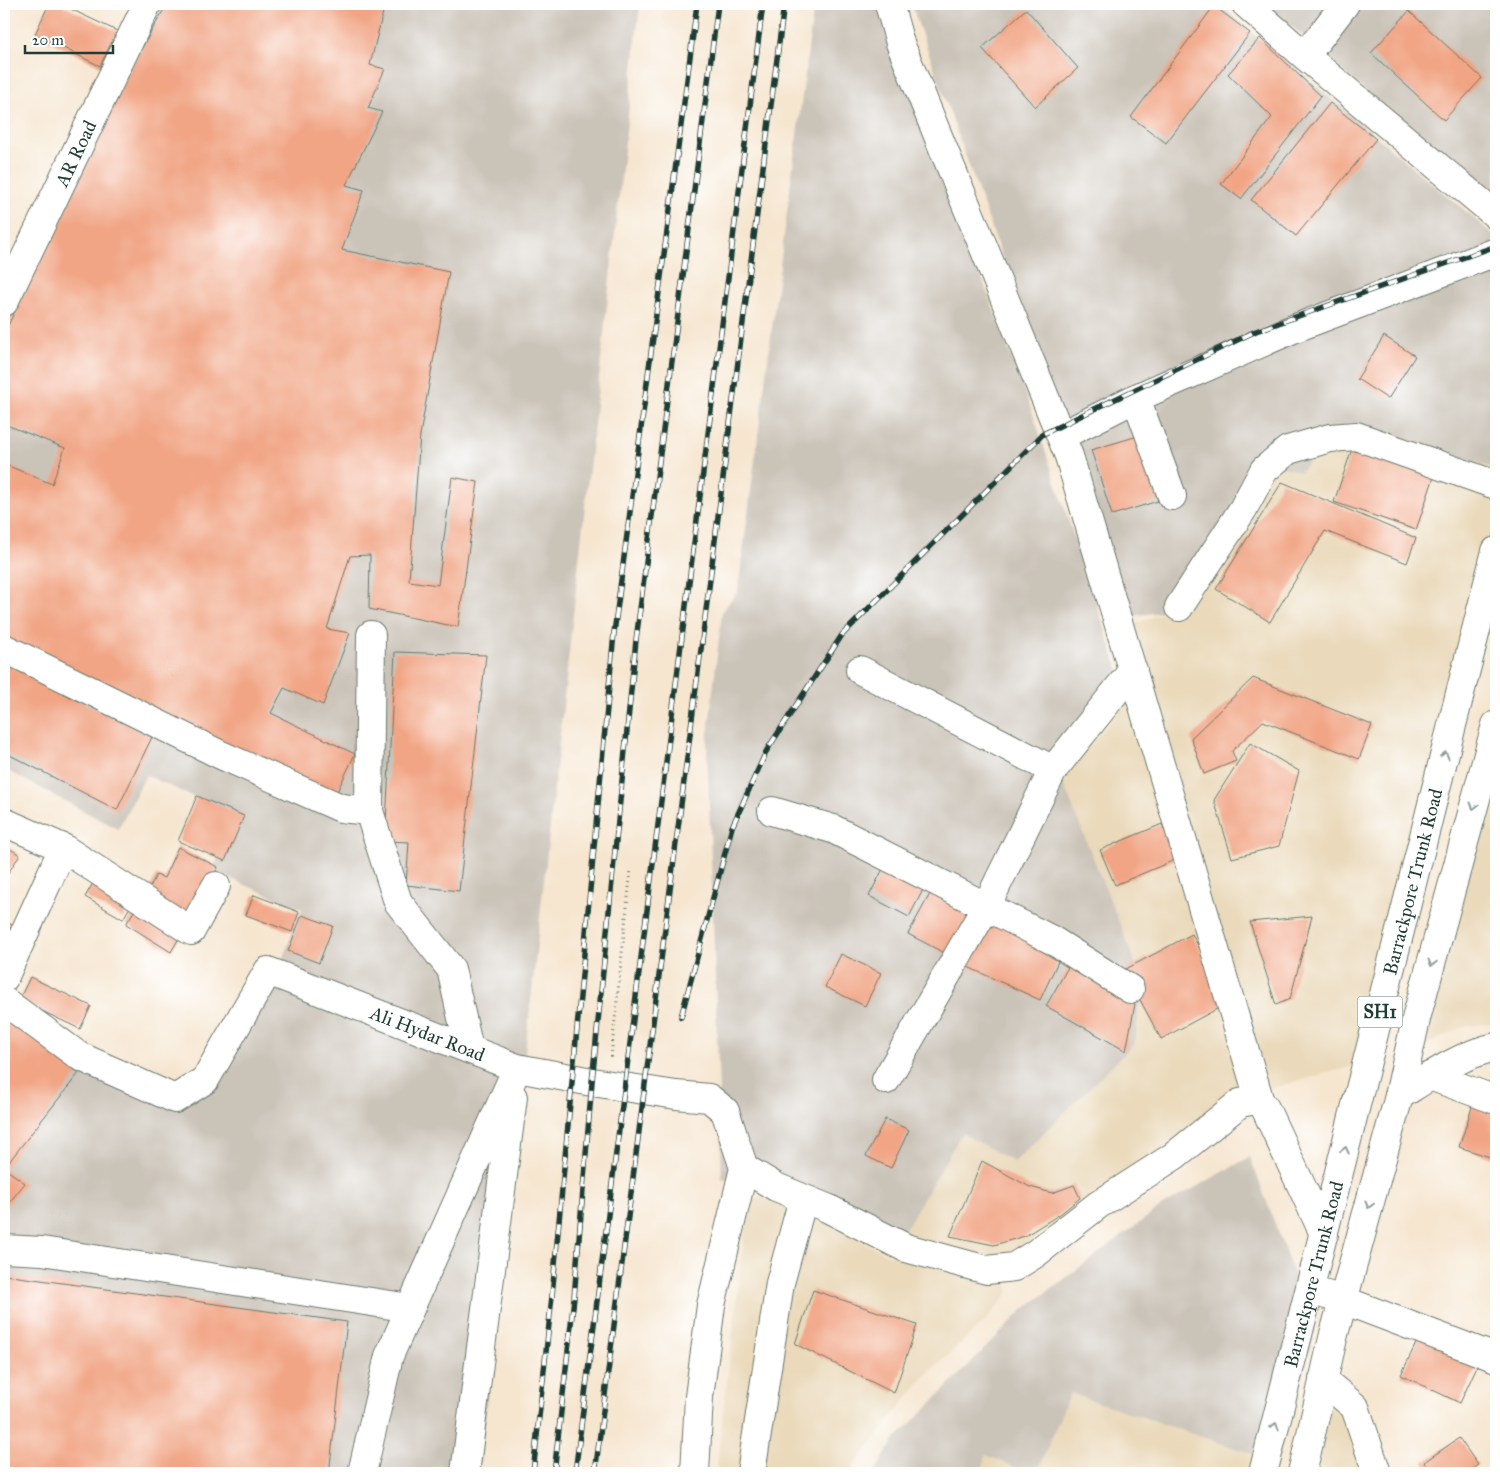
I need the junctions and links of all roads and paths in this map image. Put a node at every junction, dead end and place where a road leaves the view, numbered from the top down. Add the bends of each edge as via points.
1 (147, 4) edge
2 (888, 4) edge
3 (1246, 4) edge
4 (1345, 4) edge
5 (1305, 56) junction
6 (1496, 215) edge
7 (1496, 252) edge
8 (4, 302) edge
9 (1136, 398) junction
10 (1061, 436) junction
11 (1496, 485) edge
12 (1172, 496) dead end
13 (1496, 551) edge
14 (1179, 607) dead end
15 (371, 635) dead end
16 (4, 648) edge
17 (860, 670) dead end
18 (1133, 670) junction
19 (1496, 725) edge
20 (1053, 770) junction
21 (772, 810) dead end
22 (369, 811) junction
23 (4, 822) edge
24 (63, 848) junction
25 (631, 869) dead end
26 (216, 886) dead end
27 (986, 907) junction
28 (4, 978) edge
29 (1130, 989) dead end
30 (4, 1001) edge
31 (1496, 1047) edge
32 (469, 1049) junction
33 (517, 1068) junction
34 (1430, 1076) junction
35 (886, 1080) dead end
36 (608, 1085) junction
37 (1399, 1096) junction
38 (1496, 1100) edge
39 (1260, 1102) junction
40 (744, 1168) junction
41 (803, 1198) junction
42 (1324, 1234) junction
43 (4, 1249) edge
44 (1310, 1290) junction
45 (1343, 1300) junction
46 (410, 1308) junction
47 (1496, 1358) edge
48 (1323, 1380) junction
49 (362, 1473) edge
50 (465, 1473) edge
51 (695, 1473) edge
52 (751, 1473) edge
53 (1263, 1473) edge
54 (1302, 1473) edge
55 (1377, 1473) edge

1 - 8 street, AR Road
2 - 10 street via 904,52
3 - 5 street
4 - 5 street
5 - 6 street
7 - 9 street via 1293,329
9 - 10 street
9 - 12 street
10 - 18 street
11 - 14 street via 1356,436 1330,438 1288,450 1264,470 1243,509
42 -> 13 street, Barrackpore Trunk Road / SH1
15 - 22 street
16 - 22 street via 332,805
17 - 20 street
18 - 20 street
18 - 39 street
19 -> 37 street, Barrackpore Trunk Road / SH1 via 1417,1016
20 - 27 street
21 - 27 street via 833,829
22 - 32 street via 398,902 451,969
23 - 24 street
24 - 26 street via 191,931
24 - 28 street
25 - 36 path
27 - 29 street via 1052,940
27 - 35 street
30 - 32 street, Ali Hydar Road via 79,1056 175,1099 204,1080 268,971
31 - 34 street via 1478,1051
32 - 33 street, Ali Hydar Road
33 - 36 street, Ali Hydar Road
33 - 46 street
33 - 50 street
34 - 37 street
34 - 38 street
36 - 40 street, Ali Hydar Road via 709,1098 725,1111
37 -> 45 street, Barrackpore Trunk Road / SH1
39 - 41 street via 1240,1103 1174,1156 1098,1205 1014,1267 987,1270 906,1248
39 - 42 street via 1266,1108
40 - 41 street
40 - 51 street via 710,1305 699,1397
41 - 52 street via 780,1283
42 - 44 street, Barrackpore Trunk Road / SH1
43 - 46 street via 42,1251
44 - 45 street
53 -> 44 street, Barrackpore Trunk Road / SH1
45 - 47 street
45 - 48 street, Barrackpore Trunk Road / SH1
46 - 49 street via 388,1356
48 - 54 street, Barrackpore Trunk Road / SH1
48 - 55 street via 1355,1407

